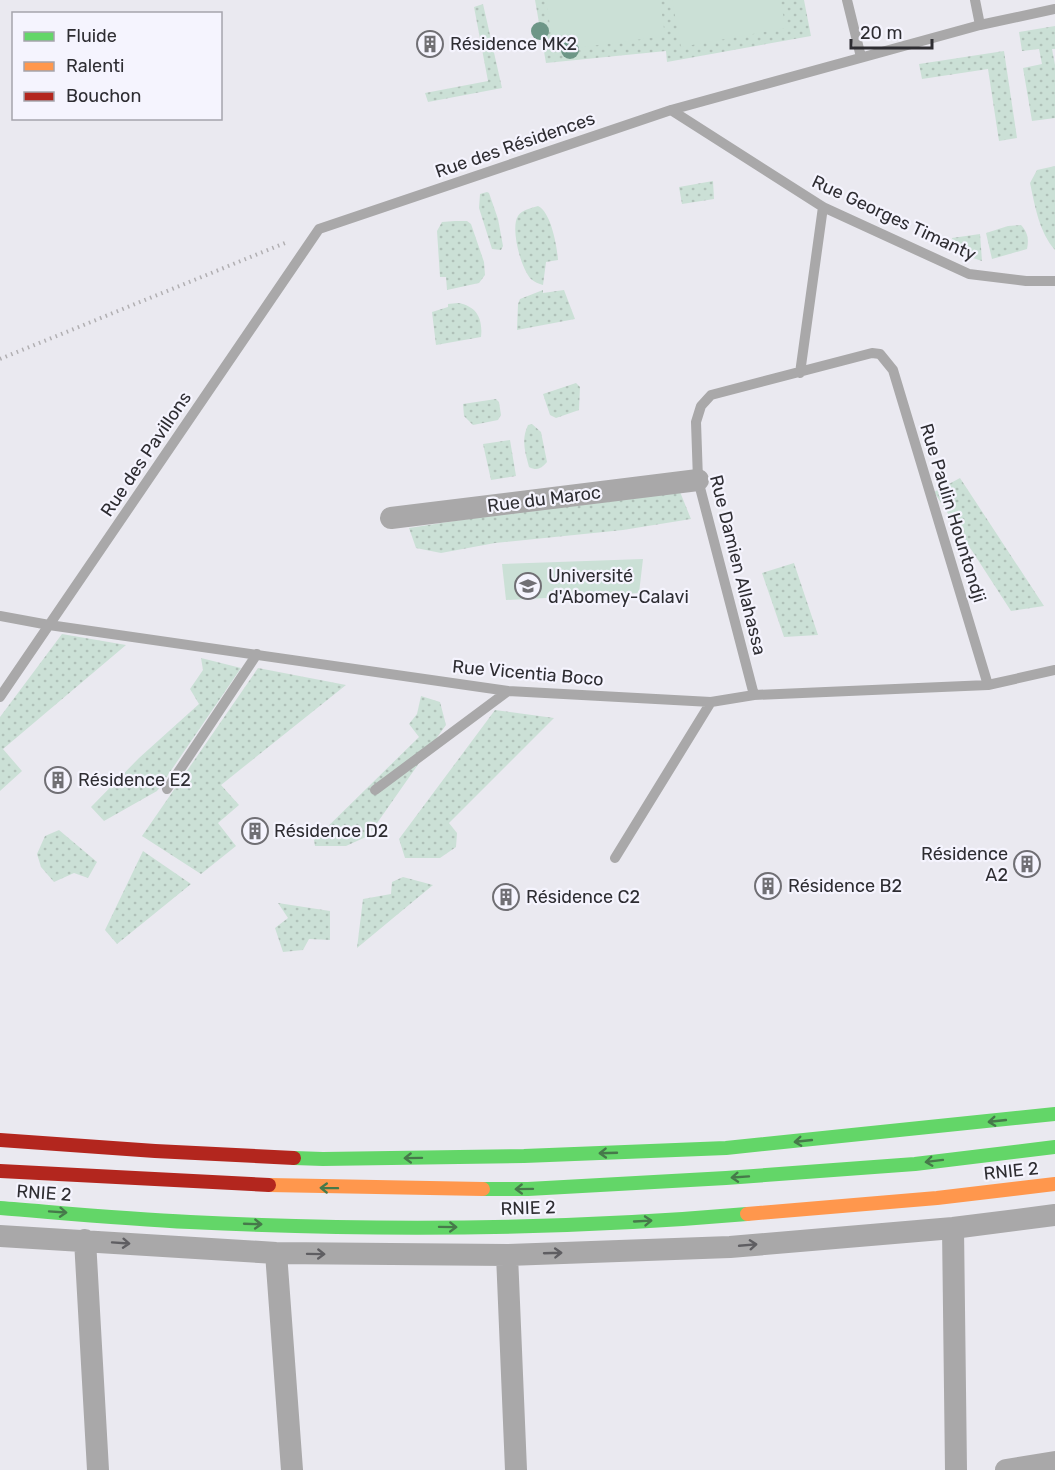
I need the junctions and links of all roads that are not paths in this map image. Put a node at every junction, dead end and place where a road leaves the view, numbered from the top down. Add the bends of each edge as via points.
1 (848, 0) edge
2 (975, 0) edge
3 (1055, 9) edge
4 (980, 25) junction
5 (861, 57) junction
6 (671, 110) junction
7 (823, 207) junction
8 (319, 229) joint
9 (1055, 281) edge
10 (800, 373) junction
11 (698, 480) junction
12 (391, 518) dead end
13 (0, 616) edge
14 (49, 625) junction
15 (257, 654) junction
16 (1055, 670) edge
17 (988, 685) junction
18 (508, 691) junction
19 (754, 696) junction
20 (0, 697) edge
21 (711, 702) junction
22 (168, 789) dead end
23 (375, 790) dead end
24 (615, 858) dead end
25 (1055, 1114) edge
26 (0, 1140) edge
27 (1055, 1147) edge
28 (0, 1171) edge
29 (1055, 1184) edge
30 (0, 1208) edge
31 (1055, 1215) edge
32 (953, 1228) junction
33 (0, 1236) edge
34 (84, 1240) junction
35 (276, 1253) junction
36 (507, 1255) junction
37 (1055, 1462) edge
38 (98, 1470) edge
39 (292, 1470) edge
40 (516, 1470) edge
41 (956, 1470) edge
42 (1006, 1470) edge

1 - 5 lane
2 - 4 lane
3 - 4 lane, Rue des Résidences
4 - 5 lane, Rue des Résidences
5 - 6 lane, Rue des Résidences
6 - 7 lane, Rue Georges Timanty
6 - 8 lane, Rue des Résidences
7 - 9 lane, Rue Georges Timanty via 969,274
7 - 10 lane
8 - 14 lane, Rue des Pavillons
10 - 11 lane, Rue Damien Allahassa via 711,395 700,406 696,422
10 - 17 lane, Rue Paulin Hountondji via 872,353 880,354 893,370
11 - 12 street, Rue du Maroc
11 - 19 lane, Rue Damien Allahassa
13 - 14 lane, Rue Vicentia Boco
14 - 15 lane, Rue Vicentia Boco
14 - 20 lane, Rue des Pavillons
15 - 18 lane, Rue Vicentia Boco
15 - 22 lane
16 - 17 lane, Rue Vicentia Boco
17 - 19 lane, Rue Vicentia Boco
18 - 21 lane, Rue Vicentia Boco
18 - 23 lane
19 - 21 lane, Rue Vicentia Boco
21 - 24 lane
25 -> 26 main road via 726,1148 524,1156 323,1159
27 -> 28 main road, RNIE 2 / RNIE 2 via 915,1164 528,1189 305,1187
30 -> 29 main road, RNIE 2 / RNIE 2 via 189,1222 518,1227 741,1215
31 - 32 street
36 -> 32 street via 730,1247
32 - 41 street
33 - 34 street
34 -> 35 street
34 - 38 street
35 -> 36 street
35 - 39 street
36 - 40 street
37 - 42 street

